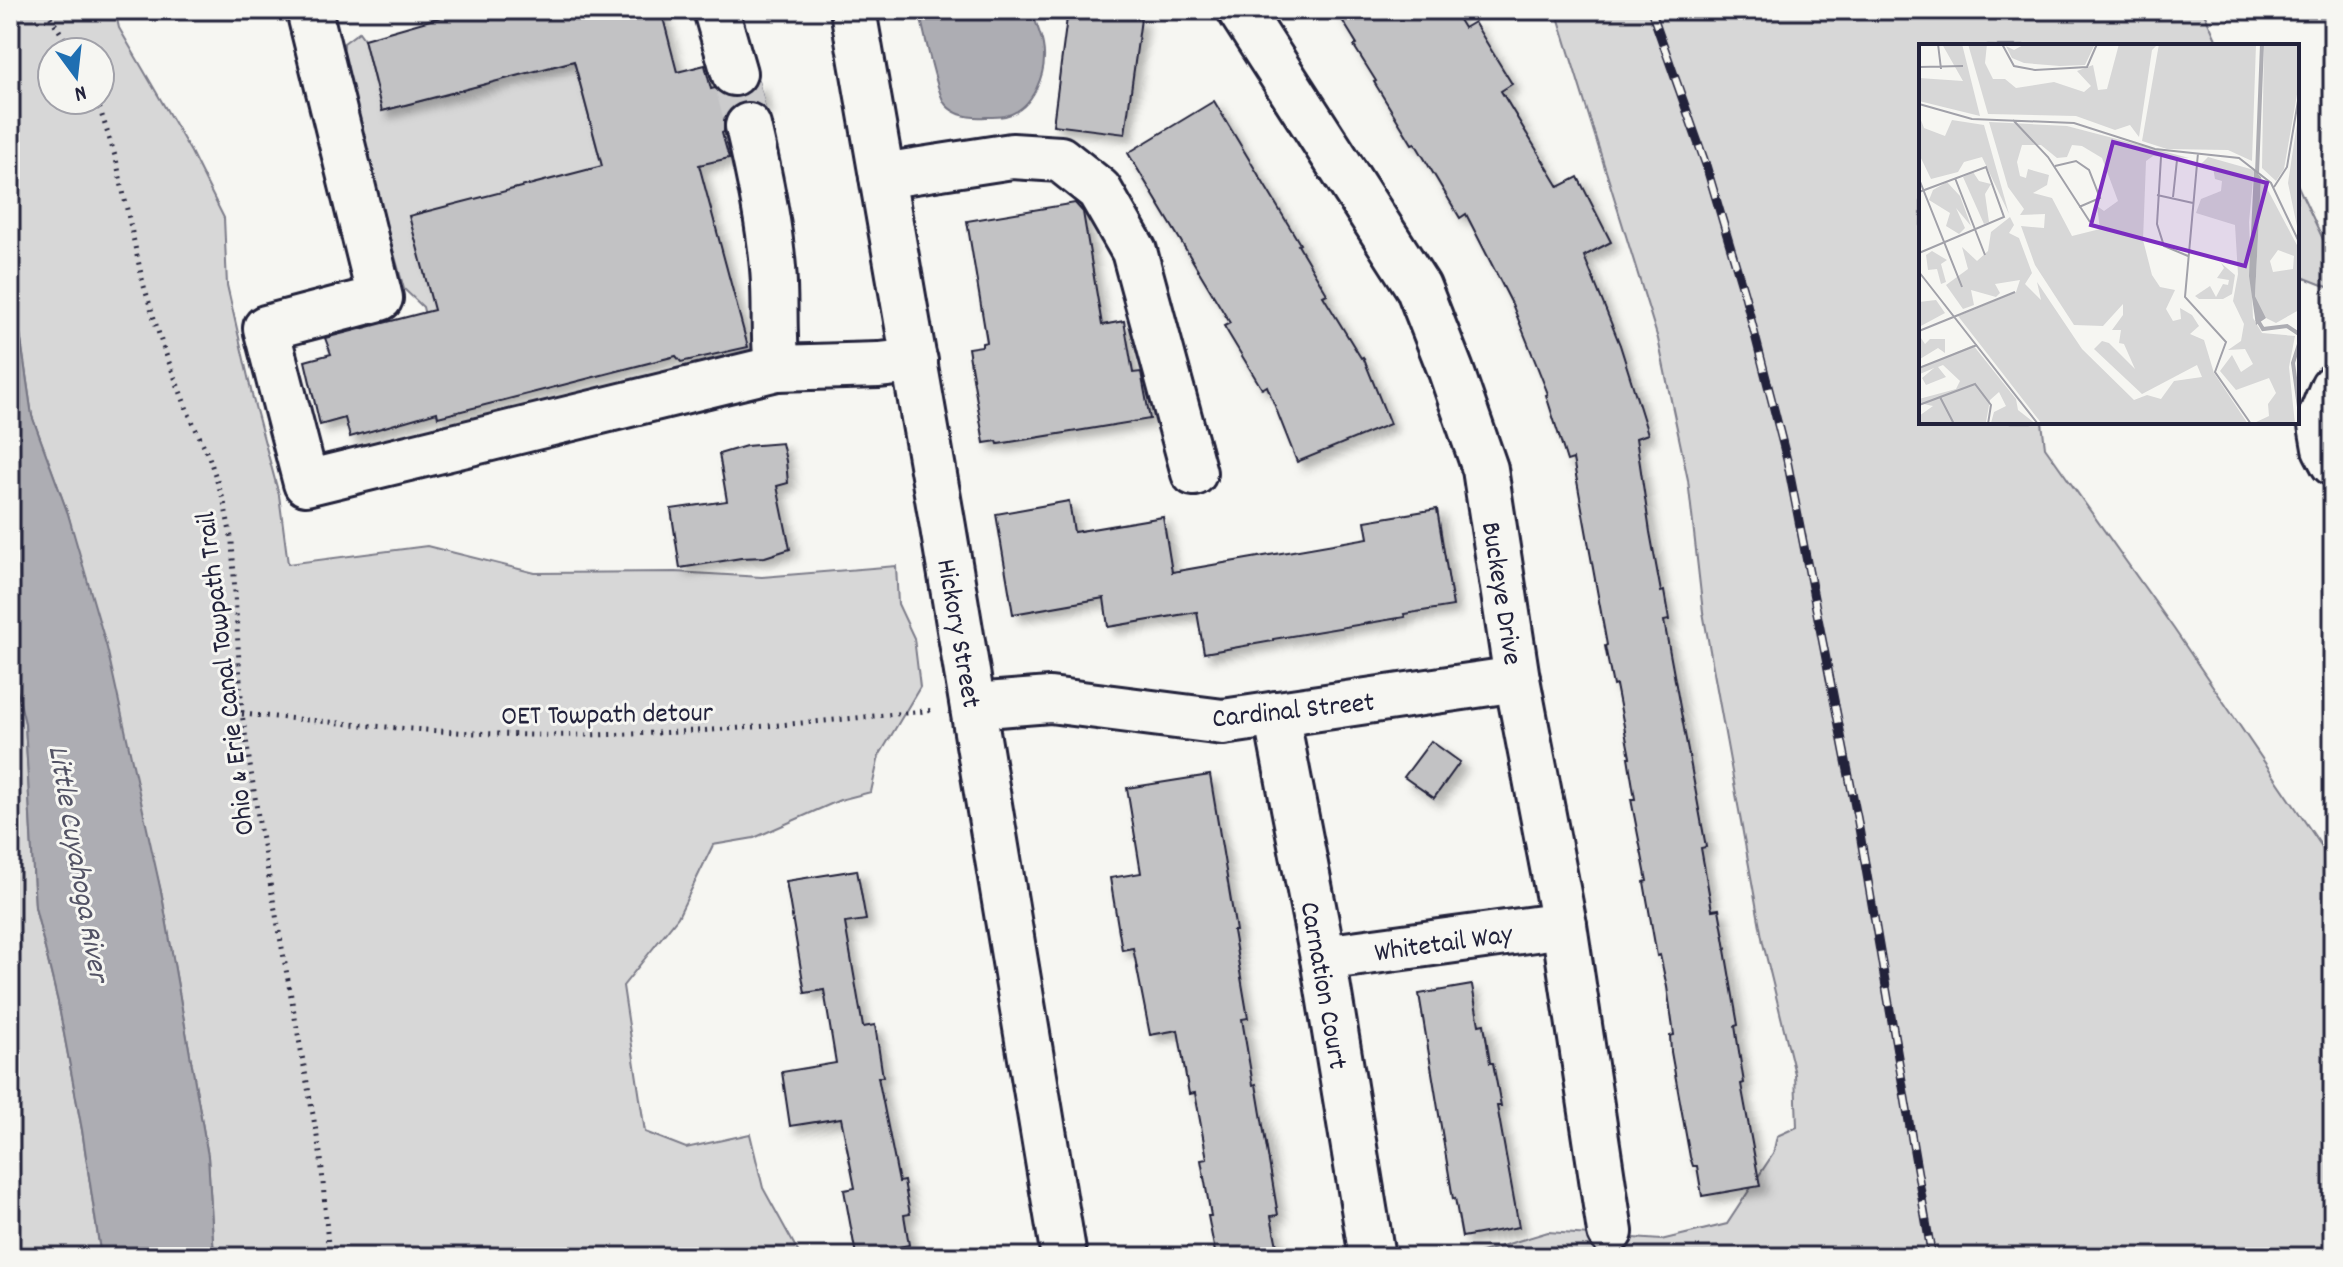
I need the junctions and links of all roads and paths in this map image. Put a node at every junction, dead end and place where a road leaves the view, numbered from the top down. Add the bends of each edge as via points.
1 (46, 10) edge
2 (309, 10) edge
3 (716, 10) edge
4 (853, 10) edge
5 (1240, 10) edge
6 (63, 36) edge
7 (734, 73) tunnel mouth
8 (102, 116) edge
9 (748, 126) tunnel mouth
10 (882, 176) junction
11 (915, 361) junction
12 (777, 368) junction
13 (2333, 387) edge
14 (2333, 463) edge
15 (1194, 473) dead end
16 (1517, 679) junction
17 (973, 706) junction
18 (242, 714) junction
19 (1276, 714) junction
20 (1564, 925) junction
21 (1323, 958) junction
22 (1610, 1232) dead end
23 (329, 1257) edge
24 (1064, 1257) edge
25 (1372, 1257) edge

1 - 6 path
2 - 12 street via 380,298 266,328 306,483
3 - 7 street
4 - 10 street, Hickory Street
5 - 16 street, Buckeye Drive via 1418,287 1485,469
8 - 18 path, Ohio & Erie Canal Towpath Trail via 162,344 224,502 232,542
9 - 12 street via 768,225
10 - 11 street, Hickory Street
10 - 15 street via 1012,156 1060,159 1099,190 1134,251
11 - 12 street
11 - 17 street, Hickory Street
13 - 14 street via 2320,419
16 - 19 street, Cardinal Street
16 - 20 street, Buckeye Drive
17 - 18 path, OET Towpath detour via 737,730 581,735 464,733
17 - 19 street, Cardinal Street via 1050,700 1223,722
17 - 24 street, Hickory Street
18 - 23 path, Ohio & Erie Canal Towpath Trail via 321,1158
19 - 21 street, Carnation Court
20 - 21 street, Whitetail Way
20 - 22 street, Buckeye Drive
21 - 25 street, Carnation Court

